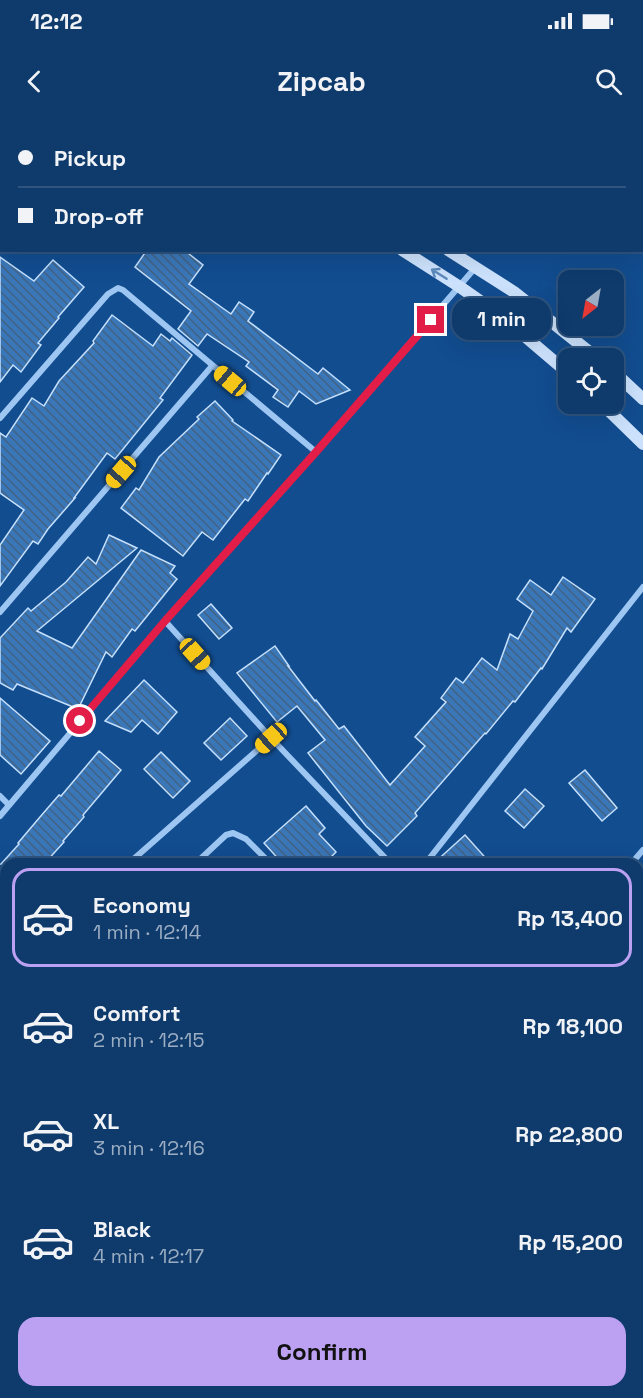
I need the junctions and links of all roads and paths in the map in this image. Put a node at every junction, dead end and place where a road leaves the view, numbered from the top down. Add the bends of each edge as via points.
1 (405, 252) edge
2 (451, 252) edge
3 (476, 267) junction
4 (460, 287) junction
5 (584, 348) edge
6 (558, 364) edge
7 (212, 366) junction
8 (624, 381) edge
9 (643, 399) edge
10 (612, 414) edge
11 (0, 418) edge
12 (643, 444) edge
13 (316, 452) junction
14 (643, 587) edge
15 (0, 612) edge
16 (165, 621) junction
17 (271, 738) junction
18 (0, 796) edge
19 (9, 805) junction
20 (0, 816) edge
21 (135, 858) edge
22 (201, 858) edge
23 (265, 858) edge
24 (385, 858) edge
25 (430, 858) edge

4 -> 1 main road
2 - 3 main road
3 - 4 street
3 - 5 main road
4 - 6 main road
4 - 13 street
7 - 11 street via 118,288 108,294
7 - 13 street
7 - 15 street
8 - 9 main road
10 - 12 main road
13 - 16 street
14 - 25 street
16 - 17 street
16 - 19 street
17 - 21 street
17 - 24 street
18 - 19 street
19 - 20 street
22 - 23 street via 233,832

